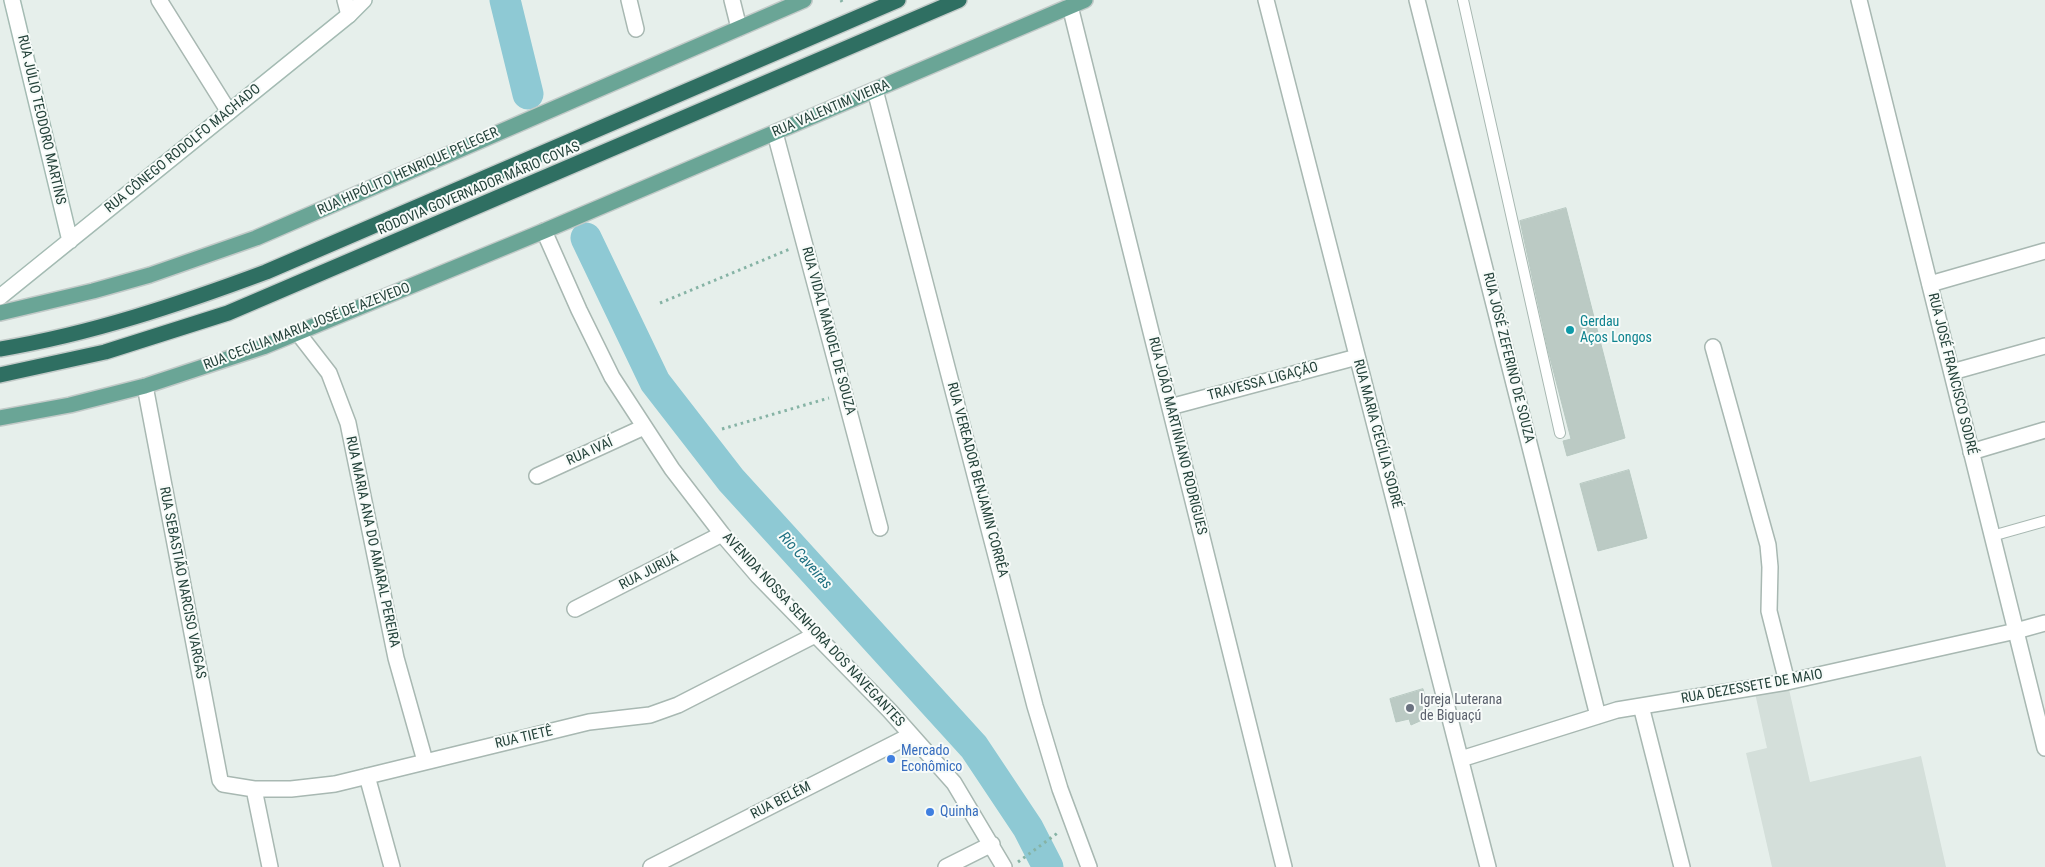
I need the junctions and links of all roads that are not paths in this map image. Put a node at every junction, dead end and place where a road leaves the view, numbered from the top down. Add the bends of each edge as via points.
1 (12, 0) edge
2 (159, 0) edge
3 (364, 0) edge
4 (629, 0) edge
5 (732, 0) edge
6 (804, 0) edge
7 (898, 0) edge
8 (959, 0) edge
9 (1085, 0) edge
10 (1266, 0) edge
11 (1417, 0) edge
12 (1463, 0) edge
13 (1859, 0) edge
14 (1070, 6) junction
15 (347, 7) edge
16 (739, 28) junction
17 (636, 29) dead end
18 (875, 90) junction
19 (229, 112) junction
20 (775, 133) junction
21 (577, 217) joint
22 (544, 231) junction
23 (70, 241) junction
24 (2045, 251) edge
25 (1930, 284) junction
26 (0, 297) edge
27 (0, 313) edge
28 (298, 333) junction
29 (2045, 346) edge
30 (1714, 348) dead end
31 (0, 349) edge
32 (1357, 357) junction
33 (1952, 372) junction
34 (0, 375) edge
35 (145, 386) junction
36 (1170, 407) junction
37 (0, 418) edge
38 (644, 427) junction
39 (2045, 430) edge
40 (1560, 433) dead end
41 (1971, 452) junction
42 (537, 476) dead end
43 (2045, 521) edge
44 (880, 528) dead end
45 (722, 534) junction
46 (1992, 536) junction
47 (575, 609) dead end
48 (2045, 623) edge
49 (2016, 631) junction
50 (815, 634) junction
51 (1787, 682) junction
52 (1641, 706) junction
53 (1598, 716) junction
54 (2041, 718) edge
55 (911, 735) junction
56 (2045, 748) edge
57 (1461, 759) junction
58 (425, 761) junction
59 (367, 776) junction
60 (220, 780) joint
61 (254, 789) junction
62 (992, 844) junction
63 (270, 867) edge
64 (392, 867) edge
65 (651, 867) edge
66 (946, 867) edge
67 (1004, 867) edge
68 (1089, 867) edge
69 (1284, 867) edge
70 (1488, 867) edge
71 (1682, 867) edge

1 - 23 street, RUA JÚLIO TEODORO MARTINS
2 - 19 street
3 - 15 street, RUA CÔNEGO RODOLFO MACHADO
4 - 17 street
5 - 16 street
6 - 16 main road, RUA HIPÓLITO HENRIQUE PFLEGER
7 - 31 highway, RODOVIA GOVERNADOR MÁRIO COVAS via 266,272 94,329
8 - 34 highway, RODOVIA GOVERNADOR MÁRIO COVAS via 228,313 106,352
9 - 14 main road, RUA VALENTIM VIEIRA
10 - 32 street, RUA MARIA CECÍLIA SODRÉ
11 - 53 street, RUA JOSÉ ZEFERINO DE SOUZA
12 - 40 lane
13 - 25 street, RUA JOSÉ FRANCISCO SODRÉ
14 - 18 main road, RUA VALENTIM VIEIRA
14 - 36 street, RUA JOÃO MARTINIANO RODRIGUES
15 - 19 street, RUA CÔNEGO RODOLFO MACHADO
16 - 27 main road, RUA HIPÓLITO HENRIQUE PFLEGER via 248,241 93,291
18 - 20 main road, RUA VALENTIM VIEIRA
18 - 68 street, RUA VEREADOR BENJAMIN CORRÊA via 1035,706 1060,789
19 - 23 street, RUA CÔNEGO RODOLFO MACHADO
20 - 21 main road, RUA VALENTIM VIEIRA
20 - 44 street, RUA VIDAL MANOEL DE SOUZA
21 - 22 main road, RUA CECÍLIA MARIA JOSÉ DE AZEVEDO
22 - 28 main road, RUA CECÍLIA MARIA JOSÉ DE AZEVEDO
22 - 38 street, AVENIDA NOSSA SENHORA DOS NAVEGANTES via 598,349
23 - 26 street, RUA CÔNEGO RODOLFO MACHADO
24 - 25 street
25 - 33 street, RUA JOSÉ FRANCISCO SODRÉ
28 - 35 main road, RUA CECÍLIA MARIA JOSÉ DE AZEVEDO
28 - 58 street, RUA MARIA ANA DO AMARAL PEREIRA via 329,373 348,423 396,658
29 - 33 street
30 - 51 street via 1768,545 1769,611
32 - 36 street, TRAVESSA LIGAÇÃO
32 - 57 street, RUA MARIA CECÍLIA SODRÉ
33 - 41 street, RUA JOSÉ FRANCISCO SODRÉ
35 - 37 main road, RUA CECÍLIA MARIA JOSÉ DE AZEVEDO
35 - 60 street, RUA SEBASTIÃO NARCISO VARGAS
36 - 69 street, RUA JOÃO MARTINIANO RODRIGUES
38 - 42 street, RUA IVAÍ
38 - 45 street, AVENIDA NOSSA SENHORA DOS NAVEGANTES
39 - 41 street
41 - 46 street, RUA JOSÉ FRANCISCO SODRÉ
43 - 46 lane
45 - 47 street, RUA JURUÁ
45 - 50 street, AVENIDA NOSSA SENHORA DOS NAVEGANTES
46 - 49 street, RUA JOSÉ FRANCISCO SODRÉ
48 - 49 street, RUA DEZESSETE DE MAIO
49 - 51 street, RUA DEZESSETE DE MAIO
49 - 54 street, RUA JOSÉ FRANCISCO SODRÉ
50 - 55 street, AVENIDA NOSSA SENHORA DOS NAVEGANTES
50 - 58 street, RUA TIETÊ via 665,711 589,722
51 - 52 street, RUA DEZESSETE DE MAIO
52 - 53 street, RUA DEZESSETE DE MAIO
52 - 71 street
53 - 57 street, RUA DEZESSETE DE MAIO
54 - 56 street, RUA JOSÉ FRANCISCO SODRÉ
55 - 62 street, AVENIDA NOSSA SENHORA DOS NAVEGANTES via 954,783
55 - 65 street, RUA BELÉM
57 - 70 street, RUA MARIA CECÍLIA SODRÉ
58 - 59 street, RUA TIETÊ
59 - 61 street, RUA TIETÊ via 315,786
59 - 64 street
60 - 61 street, RUA TIETÊ via 223,784
61 - 63 street
62 - 66 street
62 - 67 street, AVENIDA NOSSA SENHORA DOS NAVEGANTES

